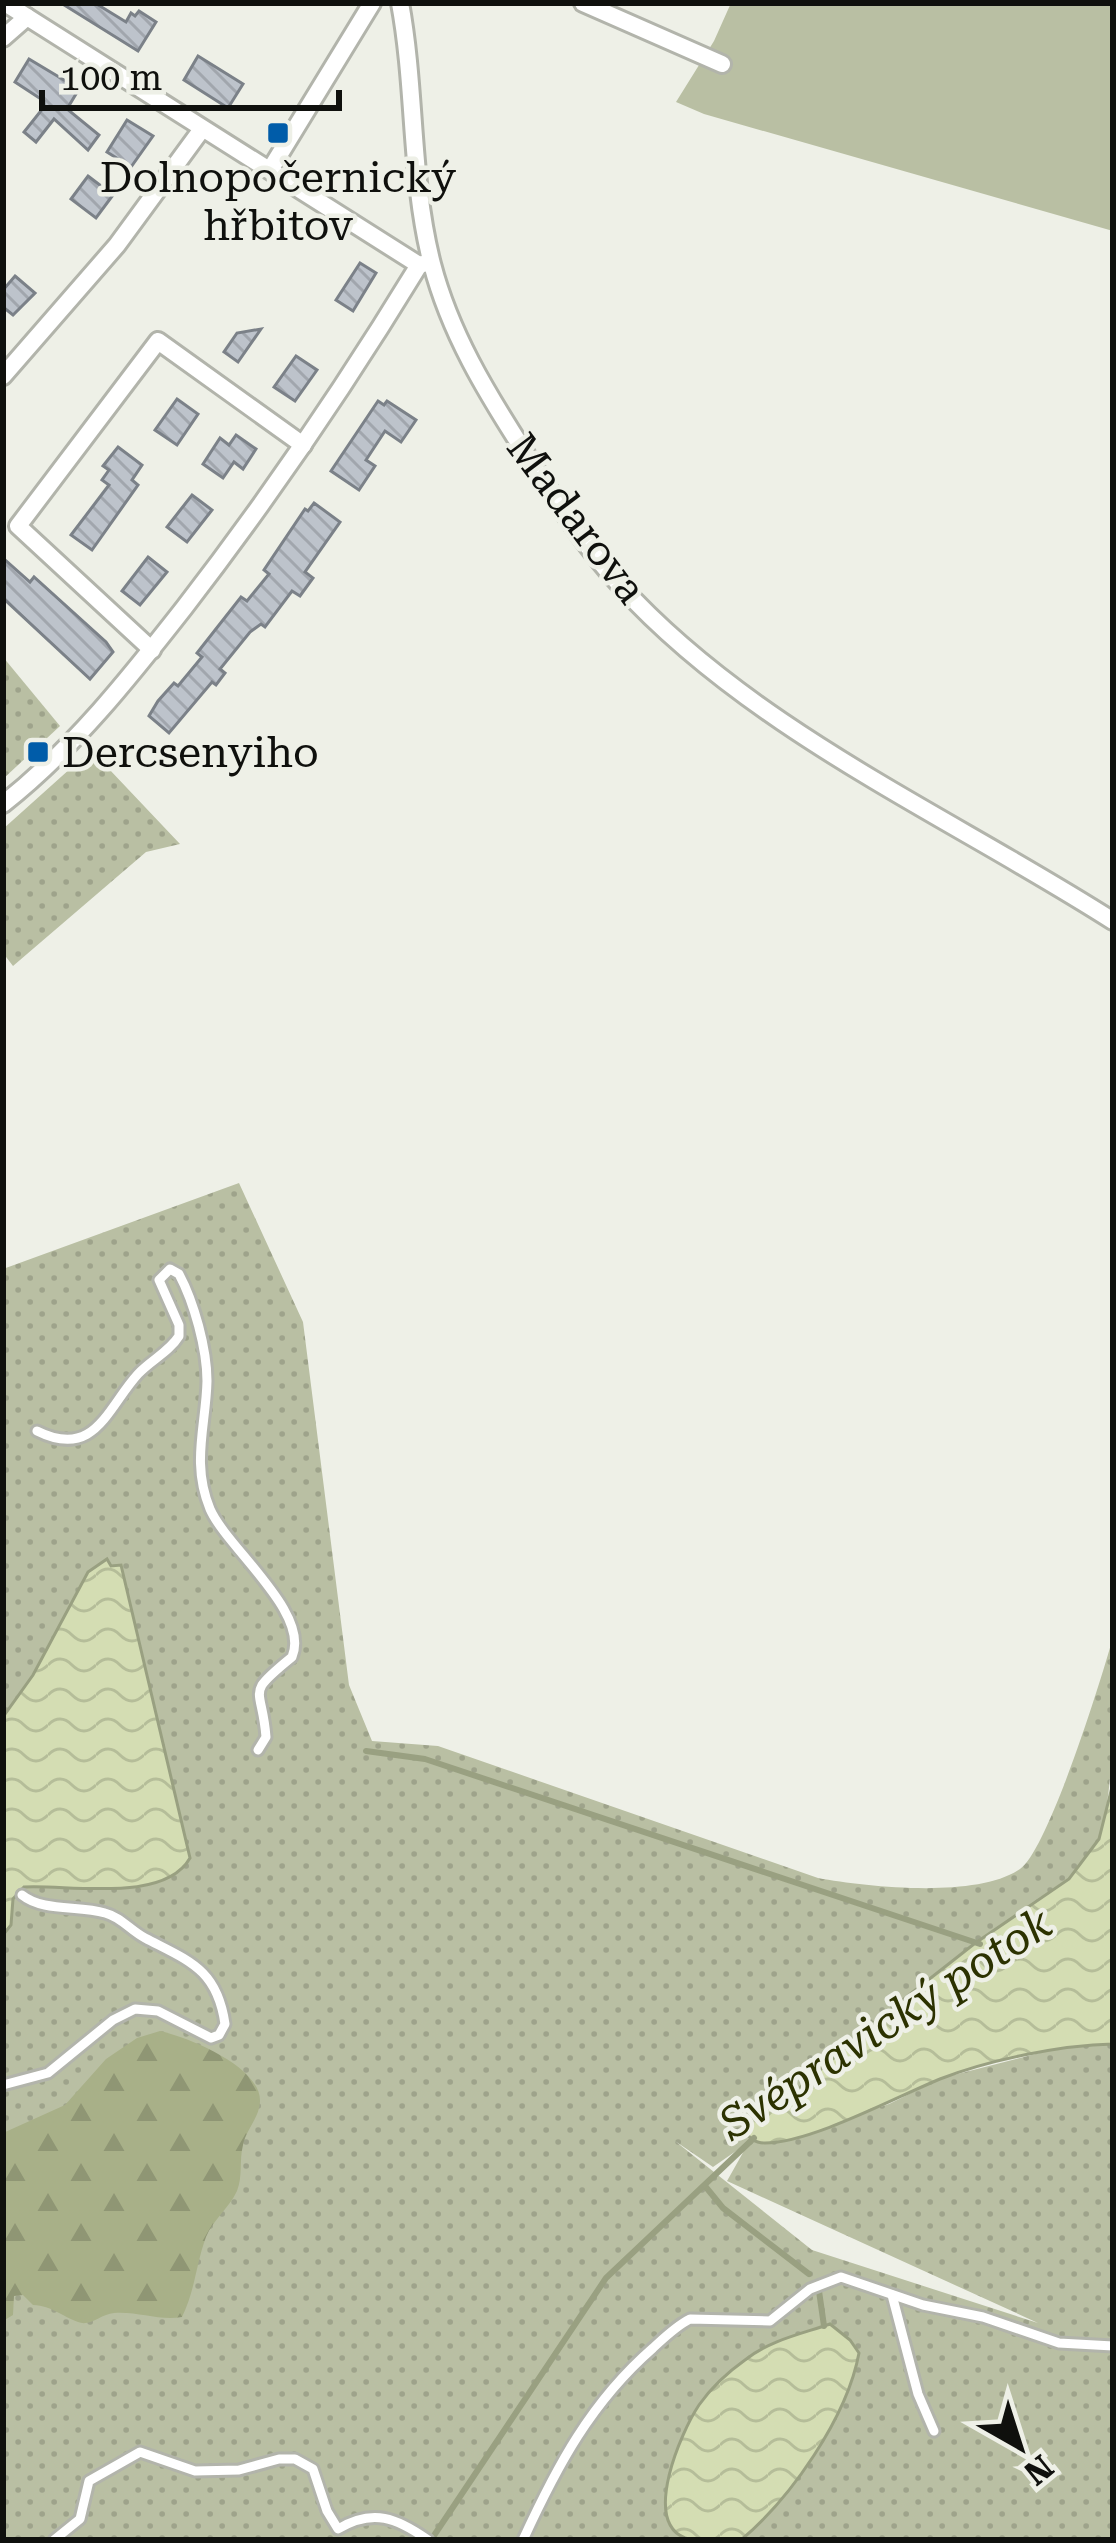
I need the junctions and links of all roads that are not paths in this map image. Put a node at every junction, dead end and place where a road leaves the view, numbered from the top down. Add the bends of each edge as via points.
1 (4, 3) edge
2 (372, 3) edge
3 (400, 3) edge
4 (583, 3) edge
5 (27, 17) junction
6 (3, 38) edge
7 (722, 64) dead end
8 (202, 129) junction
9 (270, 170) junction
10 (425, 263) junction
11 (3, 376) edge
12 (303, 445) junction
13 (152, 650) junction
14 (3, 803) edge
15 (1113, 921) edge
16 (37, 1431) dead end
17 (259, 1750) dead end
18 (22, 1895) dead end
19 (3, 2085) edge
20 (892, 2295) junction
21 (1113, 2346) edge
22 (934, 2431) dead end
23 (338, 2528) junction
24 (54, 2540) edge
25 (330, 2540) edge
26 (428, 2540) edge
27 (524, 2540) edge

1 - 5 street
2 - 9 street
3 - 10 street, Madarova
4 - 7 street
5 - 6 street
5 - 8 street
8 - 9 street
8 - 11 street via 117,245
9 - 10 street
10 - 12 street
10 - 15 street, Madarova via 495,405 592,552 644,609 767,709
12 - 13 street
12 - 13 street via 158,341 18,526
13 - 14 street
16 - 17 lane via 64,1438 104,1424 136,1377 179,1336 159,1280 170,1269 179,1274 206,1372 199,1437 208,1502 295,1639 292,1658 258,1689 266,1731
18 - 19 lane via 33,1904 113,1916 187,1958 211,1983 224,2024 211,2038 158,2011 135,2009 48,2073
20 - 21 lane via 1059,2343
20 - 22 lane
20 - 27 lane via 841,2277 809,2289 770,2321 682,2323 587,2418
23 - 24 lane via 305,2462 195,2471 140,2452 89,2481 80,2519
23 - 25 lane
23 - 26 lane via 375,2515

